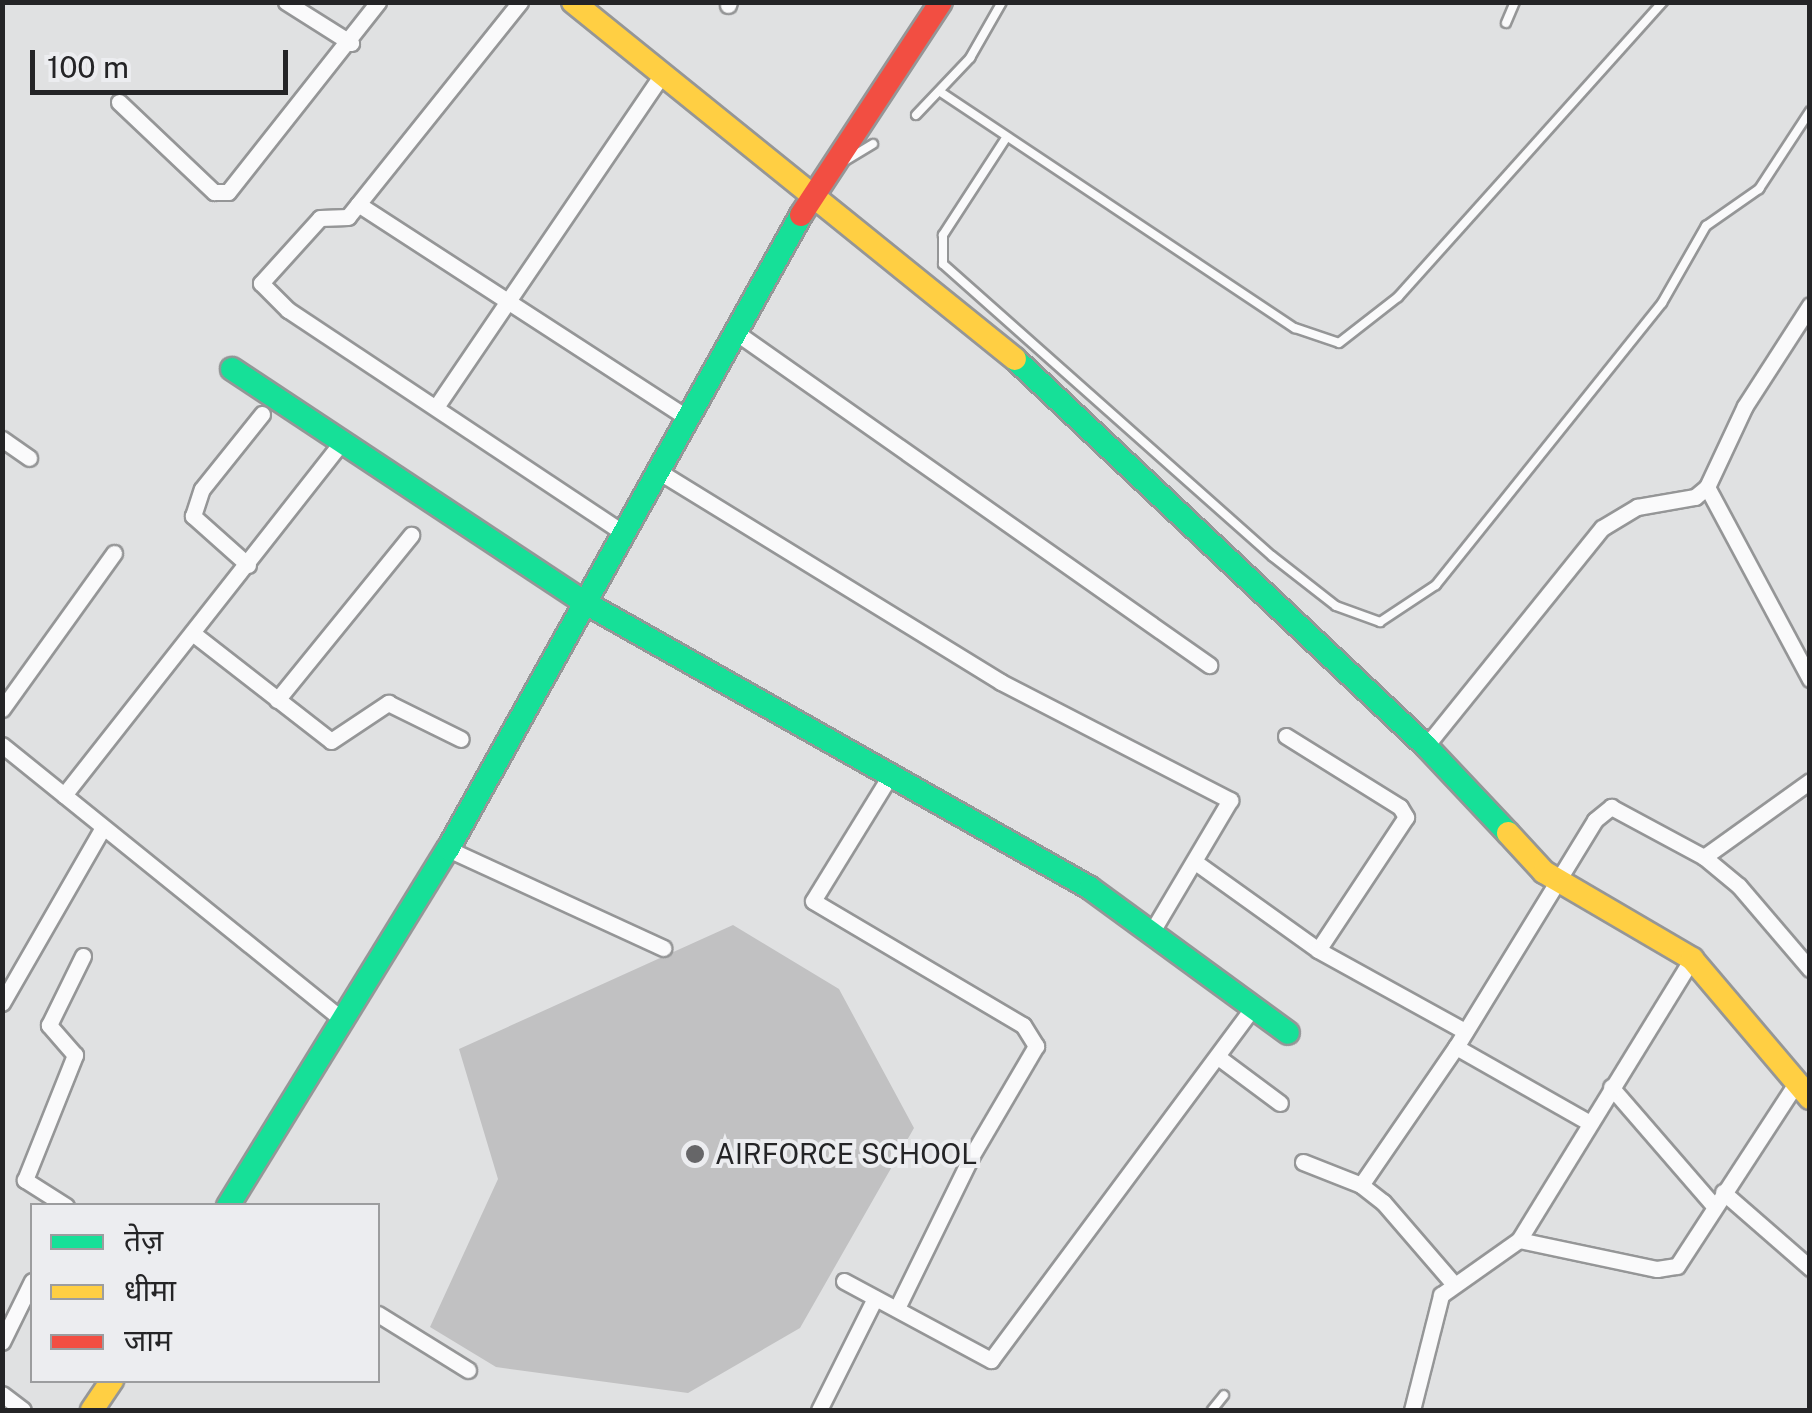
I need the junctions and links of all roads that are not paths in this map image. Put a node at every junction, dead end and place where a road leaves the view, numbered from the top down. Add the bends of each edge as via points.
1 (286, 2) edge
2 (378, 2) edge
3 (520, 2) edge
4 (573, 2) edge
5 (941, 2) edge
6 (1002, 2) edge
7 (1514, 2) edge
8 (1663, 2) edge
9 (1506, 23) dead end
10 (351, 43) junction
11 (661, 76) junction
12 (942, 93) junction
13 (119, 102) dead end
14 (1810, 111) edge
15 (916, 115) dead end
16 (1006, 138) junction
17 (873, 144) dead end
18 (830, 170) junction
19 (811, 198) junction
20 (358, 204) junction
21 (508, 301) junction
22 (1810, 306) edge
23 (734, 330) junction
24 (232, 369) dead end
25 (436, 407) junction
26 (262, 414) dead end
27 (686, 416) junction
28 (2, 439) edge
29 (340, 444) junction
30 (29, 458) dead end
31 (658, 471) junction
32 (1707, 487) junction
33 (624, 533) junction
34 (412, 535) dead end
35 (114, 553) dead end
36 (248, 565) junction
37 (588, 606) junction
38 (195, 635) junction
39 (1209, 665) dead end
40 (1810, 679) edge
41 (277, 700) junction
42 (2, 709) edge
43 (1286, 736) dead end
44 (461, 739) dead end
45 (2, 745) edge
46 (1426, 746) junction
47 (888, 779) junction
48 (1810, 781) edge
49 (64, 795) junction
50 (102, 829) junction
51 (448, 849) junction
52 (1704, 857) junction
53 (1198, 864) junction
54 (1559, 882) junction
55 (1154, 928) junction
56 (663, 948) dead end
57 (1318, 950) junction
58 (83, 956) dead end
59 (1692, 959) junction
60 (1810, 969) edge
61 (2, 1003) edge
62 (1255, 1005) junction
63 (341, 1019) junction
64 (1465, 1031) junction
65 (1288, 1032) dead end
66 (1456, 1047) junction
67 (1218, 1057) junction
68 (1611, 1087) junction
69 (1803, 1090) edge
70 (1280, 1104) dead end
71 (1588, 1122) junction
72 (1303, 1162) dead end
73 (1361, 1185) junction
74 (1718, 1199) junction
75 (61, 1203) edge
76 (230, 1203) edge
77 (1519, 1240) junction
78 (1810, 1268) edge
79 (844, 1282) dead end
80 (1453, 1283) junction
81 (30, 1285) edge
82 (875, 1298) junction
83 (896, 1308) junction
84 (380, 1315) edge
85 (2, 1342) edge
86 (468, 1370) dead end
87 (110, 1383) edge
88 (2, 1394) edge
89 (1224, 1395) dead end
90 (23, 1410) edge
91 (92, 1410) edge
92 (819, 1410) edge
93 (1212, 1410) edge
94 (1412, 1410) edge

1 - 10 street
2 - 10 street
3 - 20 street
4 - 11 street
5 - 18 street
6 - 12 lane
7 - 9 lane
8 - 16 lane via 1410,284 1339,343 1295,328
10 - 13 street via 221,194
11 - 19 street
11 - 21 street
12 - 15 lane
12 - 16 lane
14 - 16 lane via 1759,188 1706,226 1662,303 1436,585 1380,622 1336,606 1272,556 944,264 943,235
17 - 18 lane
18 - 19 street
19 - 23 street
19 - 46 street via 1003,348
20 - 21 street
20 - 25 street via 343,220 320,218 262,287
21 - 25 street
21 - 27 street
22 - 32 street via 1745,406
23 - 27 street
23 - 39 street
24 - 29 street
25 - 33 street
26 - 36 street via 202,490 193,516
27 - 31 street
28 - 30 street
29 - 36 street
29 - 37 street
31 - 33 street
31 - 53 street via 984,672 1230,800
32 - 40 street
32 - 46 street via 1695,497 1637,507 1602,528
33 - 37 street
34 - 41 street
35 - 42 street
36 - 38 street
37 - 47 street
37 - 51 street
38 - 41 street
38 - 49 street
41 - 44 street via 330,741 388,702
43 - 57 street via 1406,817
45 - 49 street
46 - 54 street
47 - 55 street
47 - 83 street via 812,901 1024,1026 1036,1046
48 - 52 street
49 - 50 street
50 - 61 street
50 - 63 street
51 - 56 street
51 - 63 street
52 - 54 street via 1611,807 1595,820
52 - 60 street via 1753,900
53 - 55 street
53 - 57 street
54 - 59 street
54 - 64 street
55 - 62 street
57 - 64 street
58 - 75 street via 49,1025 75,1055 25,1180
59 - 68 street
59 - 69 street
62 - 65 street
62 - 67 street
63 - 76 street
64 - 66 street
66 - 71 street
66 - 73 street
67 - 70 street
67 - 83 street via 998,1355 981,1360
68 - 71 street
68 - 74 street
69 - 74 street
71 - 77 street
72 - 73 street
73 - 80 street
74 - 77 street via 1682,1260 1668,1270
74 - 78 street
77 - 80 street
79 - 82 street
80 - 94 street via 1436,1306
81 - 85 street
82 - 83 street
82 - 92 street
84 - 86 street
87 - 91 street
88 - 90 street
89 - 93 lane

